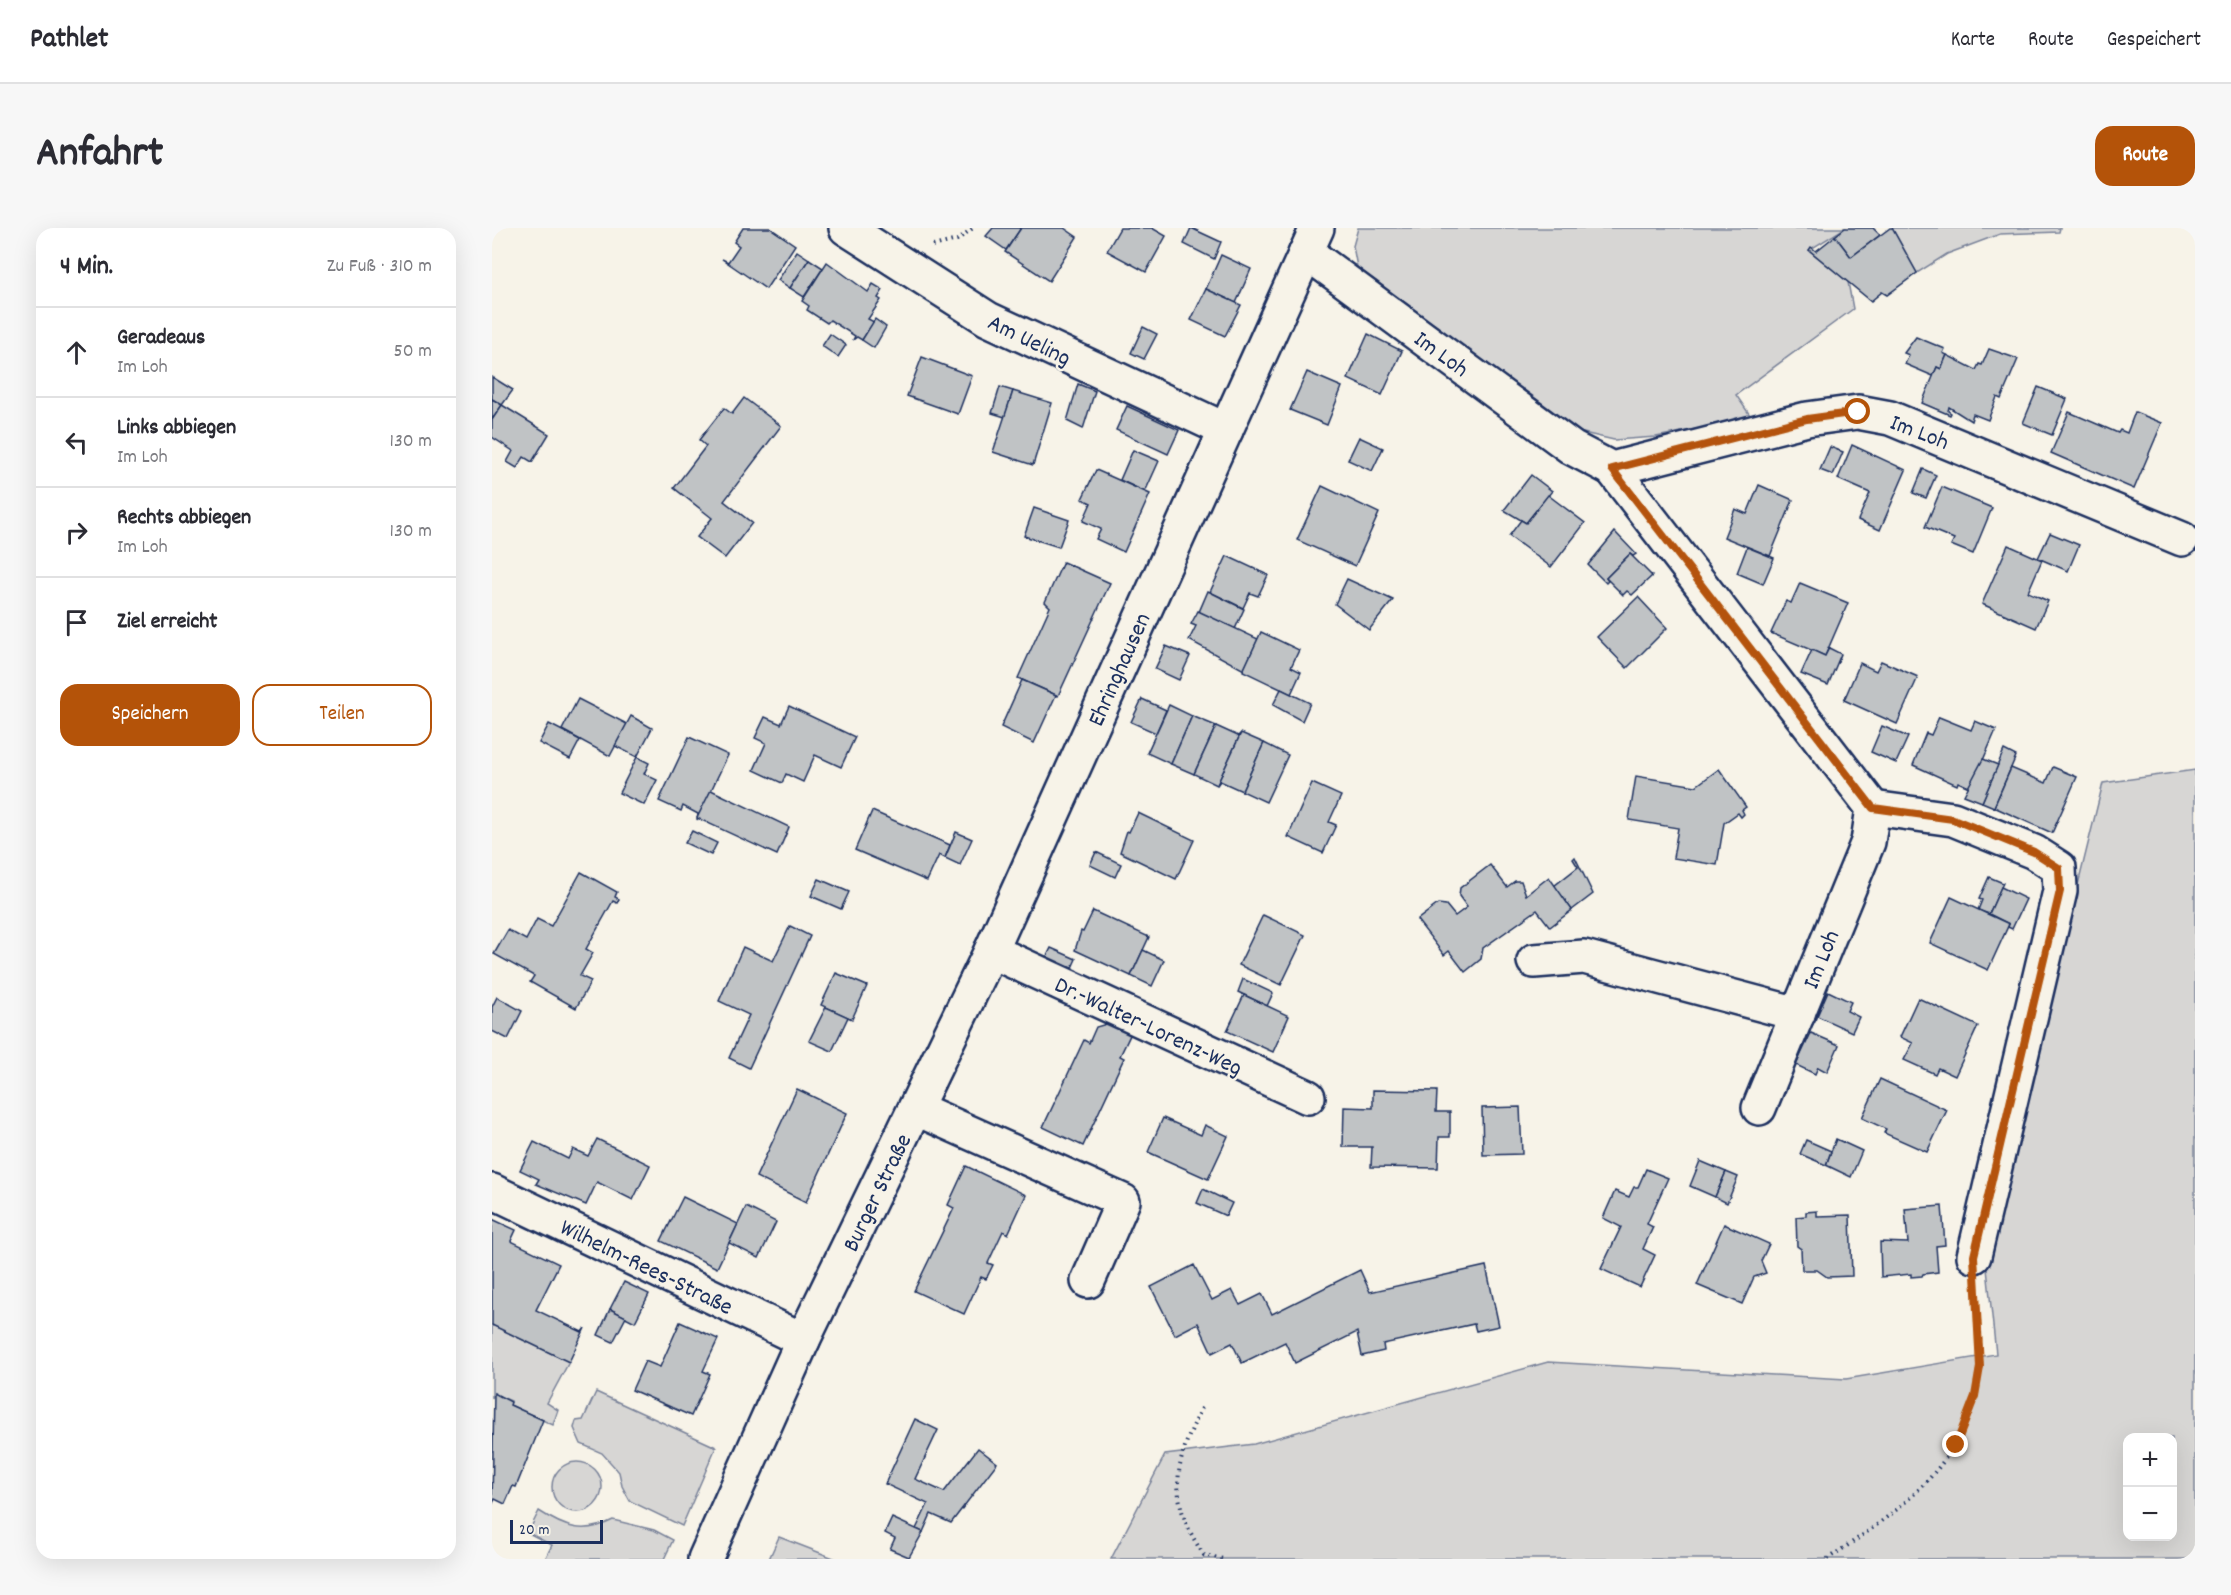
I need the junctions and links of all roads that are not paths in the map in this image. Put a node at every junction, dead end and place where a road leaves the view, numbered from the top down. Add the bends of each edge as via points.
1 (846, 228) edge
2 (1311, 240) edge
3 (1226, 430) junction
4 (1612, 469) junction
5 (2182, 539) dead end
6 (1873, 808) junction
7 (991, 951) junction
8 (1534, 962) dead end
9 (1798, 1014) junction
10 (1308, 1097) dead end
11 (1760, 1108) dead end
12 (916, 1109) junction
13 (492, 1191) edge
14 (1974, 1256) road end
15 (1088, 1281) dead end
16 (803, 1340) junction
17 (705, 1559) edge

1 - 3 street, Am Ueling via 987,319
2 - 3 street, Ehringhausen
2 - 4 street, Im Loh via 1572,448
3 - 7 street, Ehringhausen
4 - 5 street, Im Loh via 1807,419 1858,412 1890,418
4 - 6 street, Im Loh
6 - 9 street, Im Loh via 1868,842
6 - 14 street via 1953,819 2034,852 2059,868 2060,891
7 - 10 street, Dr.-Walter-Lorenz-Weg
7 - 12 street, Ehringhausen
8 - 9 street via 1584,957
9 - 11 street, Im Loh
12 - 15 street, Burger Straße via 1123,1201
12 - 16 street, Burger Straße
13 - 16 street, Wilhelm-Rees-Straße
16 - 17 street, Burger Straße

